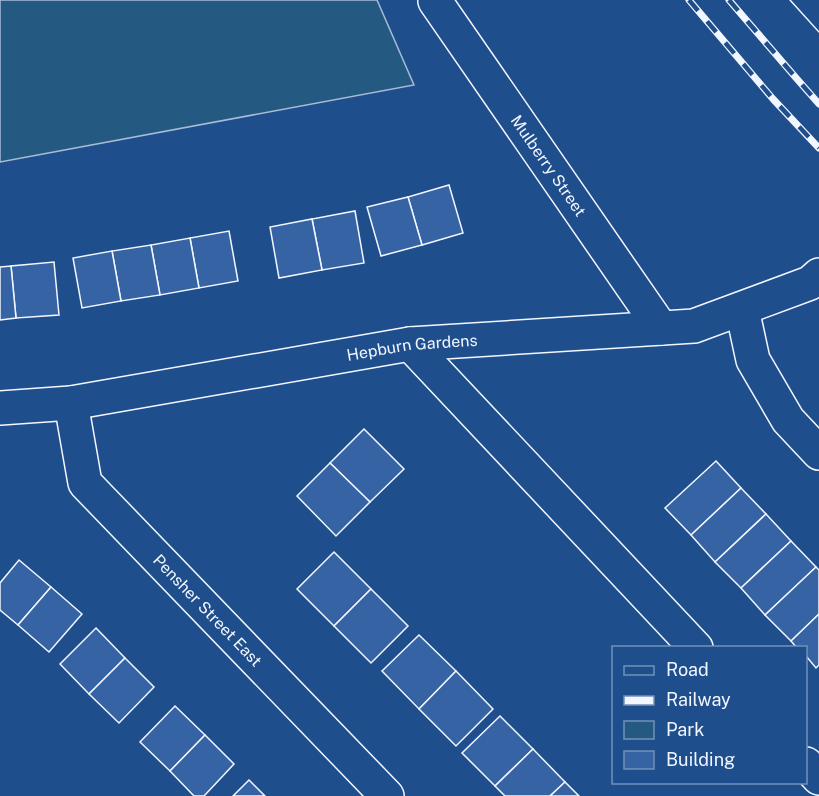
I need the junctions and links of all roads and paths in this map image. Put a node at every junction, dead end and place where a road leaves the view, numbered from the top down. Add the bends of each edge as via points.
1 (435, 1) edge
2 (819, 275) edge
3 (742, 309) junction
4 (661, 328) junction
5 (410, 344) junction
6 (71, 403) junction
7 (0, 408) edge
8 (819, 453) edge
9 (694, 646) edge
10 (807, 765) edge
11 (819, 778) edge
12 (387, 796) edge

1 - 4 street, Mulberry Street
2 - 3 street, Hepburn Gardens via 810,283
3 - 4 street, Hepburn Gardens via 694,326
3 - 8 street via 753,360 788,420
4 - 5 street, Hepburn Gardens
5 - 6 street, Hepburn Gardens
5 - 9 street
6 - 7 street, Hepburn Gardens
6 - 12 street, Pensher Street East via 85,483
10 - 11 street

